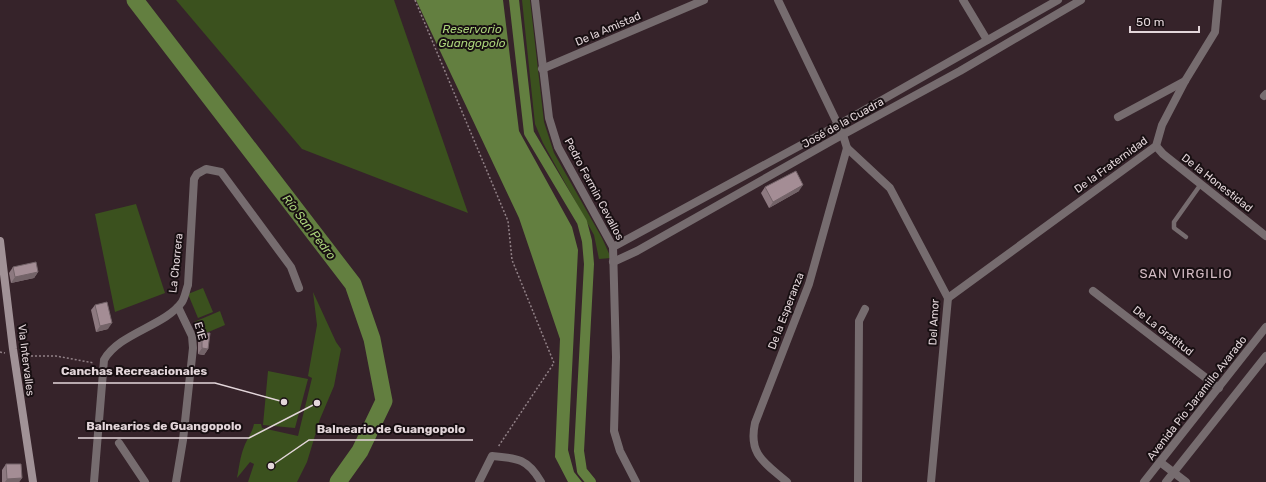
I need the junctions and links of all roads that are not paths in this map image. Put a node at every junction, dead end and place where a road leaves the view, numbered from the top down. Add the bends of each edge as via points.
1 (535, 0) edge
2 (704, 0) edge
3 (778, 0) edge
4 (963, 0) edge
5 (1058, 0) edge
6 (1081, 0) edge
7 (1218, 0) edge
8 (1063, 10) junction
9 (987, 40) junction
10 (953, 59) junction
11 (542, 69) junction
12 (960, 71) junction
13 (1185, 81) junction
14 (1118, 117) dead end
15 (838, 125) junction
16 (843, 135) junction
17 (1156, 146) junction
18 (847, 148) junction
19 (1201, 184) junction
20 (727, 185) junction
21 (734, 196) junction
22 (1266, 236) edge
23 (1186, 237) dead end
24 (0, 241) edge
25 (613, 247) junction
26 (613, 262) junction
27 (299, 288) dead end
28 (1093, 291) dead end
29 (948, 298) junction
30 (178, 307) junction
31 (866, 309) dead end
32 (1266, 327) edge
33 (1266, 356) edge
34 (1219, 388) junction
35 (119, 443) dead end
36 (1160, 462) junction
37 (1175, 472) junction
38 (33, 482) edge
39 (94, 482) edge
40 (145, 482) edge
41 (176, 482) edge
42 (479, 482) edge
43 (541, 482) edge
44 (636, 482) edge
45 (787, 482) edge
46 (858, 482) edge
47 (931, 482) edge
48 (1144, 482) edge
49 (1166, 482) edge
50 (1186, 482) edge

1 - 11 street, Pedro Fermin Cevallos
2 - 11 street, De la Amistad
3 - 15 street
4 - 9 street
5 - 8 street
5 - 9 street, José de la Cuadra
6 - 8 street, José de la Cuadra
7 - 13 street, De la Fraternidad via 1215,32
8 - 12 street, José de la Cuadra
9 - 10 street, José de la Cuadra
10 - 12 street
10 - 15 street, José de la Cuadra
11 - 25 street, Pedro Fermin Cevallos via 549,118 558,147
12 - 16 street, José de la Cuadra
13 - 14 street
13 - 17 street, De la Fraternidad via 1162,125
15 - 16 street
15 - 20 street, José de la Cuadra
16 - 18 street
16 - 21 street, José de la Cuadra
17 - 19 street, De la Honestidad
17 - 29 street, De la Fraternidad
18 - 29 street, Del Amor via 890,188
18 - 45 street, De la Esperanza via 809,284 752,436 754,450
19 - 22 street, De la Honestidad
19 - 23 lane via 1174,222 1174,228
20 - 21 street
20 - 25 street, José de la Cuadra
21 - 26 street, José de la Cuadra via 638,251
24 - 38 main road, Vìa Intervalles
25 - 26 street, Pedro Fermin Cevallos
26 - 44 street, Pedro Fermin Cevallos via 616,357 614,431 620,451
27 - 30 street, La Chorrera via 291,267 221,172 206,169 194,179 188,284 183,301
28 - 34 street, De La Gratitud
29 - 47 street, Del Amor
30 - 39 street, La Chorrera via 110,350 104,360
30 - 41 street, E1E via 192,336 193,348
31 - 46 street via 859,320
32 - 34 street, Avenida Pío Jaramillo Avarado
33 - 37 street
34 - 36 street, Avenida Pío Jaramillo Avarado
35 - 40 street
36 - 37 street
36 - 48 street, Avenida Pío Jaramillo Avarado
37 - 49 street
37 - 50 street
42 - 43 street via 492,456 515,458 527,463

